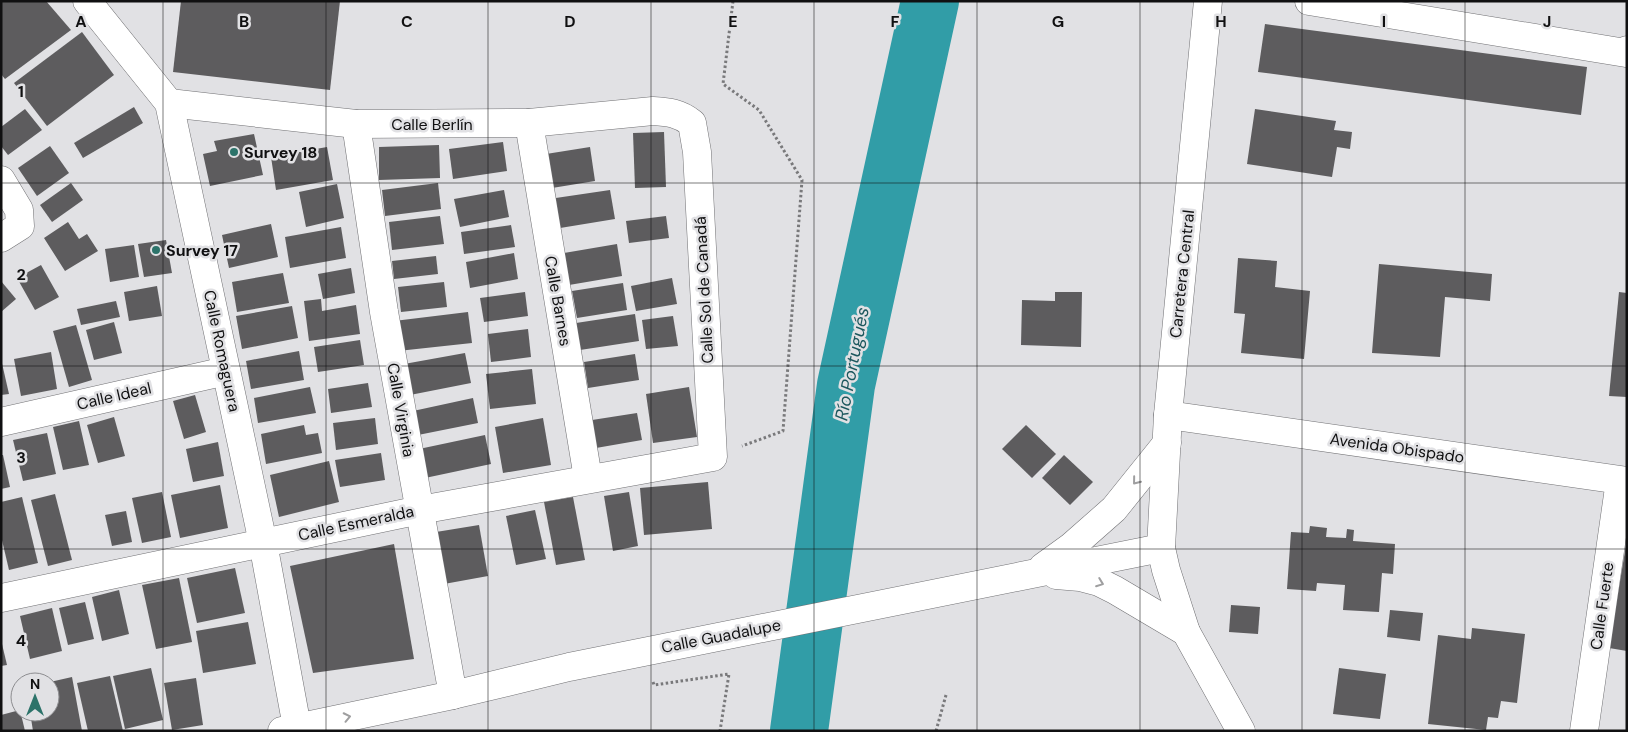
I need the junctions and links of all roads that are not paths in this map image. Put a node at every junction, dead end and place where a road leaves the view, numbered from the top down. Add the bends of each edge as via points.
1 (86, 1) edge
2 (1208, 1) edge
3 (1309, 1) edge
4 (1627, 50) edge
5 (169, 103) junction
6 (529, 123) junction
7 (692, 123) joint
8 (356, 124) junction
9 (1, 180) edge
10 (1, 238) edge
11 (226, 371) junction
12 (1168, 415) junction
13 (1, 422) edge
14 (1167, 443) junction
15 (713, 457) joint
16 (588, 478) junction
17 (1623, 481) edge
18 (420, 510) junction
19 (263, 543) junction
20 (1161, 548) junction
21 (1035, 572) junction
22 (1, 598) edge
23 (1186, 632) junction
24 (453, 696) junction
25 (289, 729) edge
26 (1241, 731) edge
27 (1584, 731) edge

1 - 5 street, Calle Romaguera
2 - 12 street, Carretera Central
3 - 4 street via 1626,53
5 - 8 street, Calle Berlín
5 - 11 street, Calle Romaguera
6 - 7 street, Calle Berlín via 653,111 670,112
6 - 8 street, Calle Berlín
6 - 16 street, Calle Barnes
7 - 15 street, Calle Sol de Canadá via 697,152
8 - 18 street, Calle Virginia via 384,312
9 - 10 street via 19,210 20,226
11 - 13 street, Calle Ideal
11 - 19 street, Calle Romaguera
12 - 14 street, Carretera Central
12 - 17 street, Avenida Obispado
14 - 20 street, Carretera Central
14 -> 21 street via 1114,509 1072,546
15 - 16 street, Calle Esmeralda
16 - 18 street, Calle Esmeralda
17 - 27 street, Calle Fuerte
18 - 19 street, Calle Esmeralda
18 - 24 street, Calle Virginia
19 - 22 street, Calle Esmeralda
19 - 25 street, Calle Romaguera
20 - 21 street, Calle Guadalupe
20 - 23 street, Carretera Central
21 -> 23 street via 1099,582
21 - 24 street, Calle Guadalupe via 569,667
23 - 26 street, Carretera Central
25 -> 24 street, Calle Guadalupe

